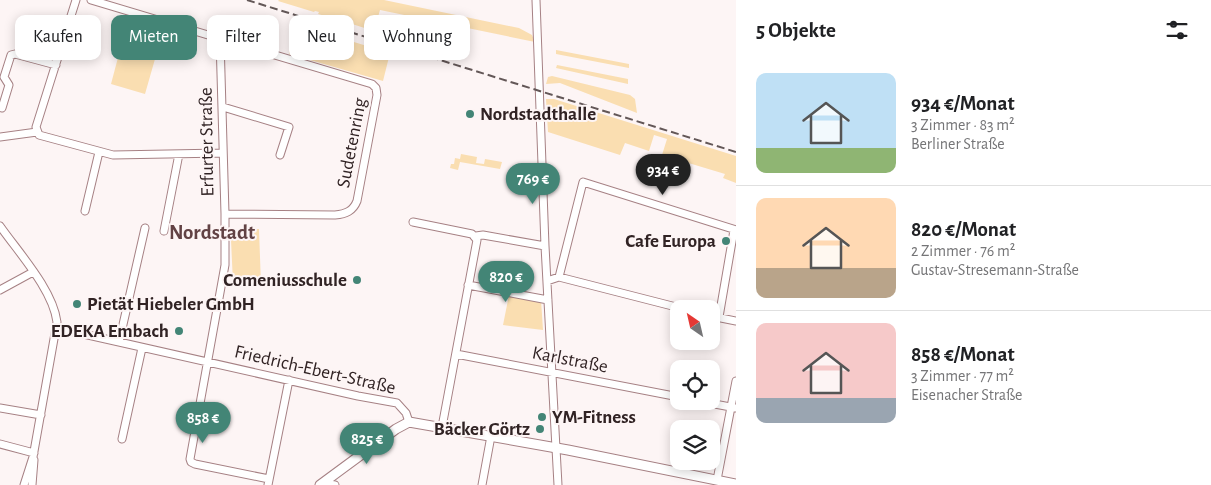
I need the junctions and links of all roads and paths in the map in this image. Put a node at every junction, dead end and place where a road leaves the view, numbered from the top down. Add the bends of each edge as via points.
1 (76, 0) edge
2 (91, 0) edge
3 (536, 0) edge
4 (207, 35) edge
5 (279, 56) edge
6 (221, 60) edge
7 (56, 65) junction
8 (223, 107) junction
9 (2, 108) dead end
10 (37, 132) junction
11 (0, 137) edge
12 (99, 152) junction
13 (222, 153) junction
14 (179, 154) junction
15 (280, 155) dead end
16 (85, 211) dead end
17 (225, 214) junction
18 (413, 222) dead end
19 (0, 226) edge
20 (145, 228) dead end
21 (735, 230) edge
22 (164, 231) dead end
23 (474, 235) junction
24 (545, 246) junction
25 (33, 272) junction
26 (559, 277) junction
27 (547, 281) junction
28 (468, 285) junction
29 (0, 290) edge
30 (548, 300) junction
31 (719, 300) edge
32 (670, 305) edge
33 (720, 317) edge
34 (736, 321) edge
35 (56, 330) junction
36 (119, 342) junction
37 (142, 348) junction
38 (456, 354) junction
39 (207, 362) junction
40 (552, 374) junction
41 (289, 380) junction
42 (736, 381) edge
43 (670, 396) edge
44 (720, 405) edge
45 (0, 408) edge
46 (733, 408) edge
47 (41, 415) junction
48 (409, 422) junction
49 (442, 427) junction
50 (490, 436) junction
51 (122, 439) dead end
52 (0, 444) edge
53 (556, 448) junction
54 (34, 455) junction
55 (717, 480) junction
56 (269, 482) edge
57 (321, 484) edge
58 (732, 484) edge
59 (24, 485) edge
60 (32, 485) edge
61 (336, 485) edge
62 (482, 485) edge
63 (558, 485) edge

1 - 7 street
2 - 4 street
3 - 24 street
5 - 17 street, Sudetenring via 372,84 376,88 378,92 355,207 350,212 335,215
6 - 8 street, Erfurter Straße
7 - 9 street via 11,55 4,77 8,85
7 - 10 street
8 - 13 street, Erfurter Straße
8 - 15 street via 289,127
10 - 11 street
10 - 12 street
12 - 14 street
12 - 16 street
13 - 14 street
13 - 17 street, Erfurter Straße
14 - 22 street
17 - 39 street, Erfurter Straße via 224,265
18 - 23 street
19 - 25 street
20 - 36 street
21 - 26 street via 583,182
21 - 31 street
23 - 24 street
23 - 28 street via 477,240
24 - 27 street
25 - 29 street
25 - 35 street via 54,306
26 - 27 street
26 - 32 street
27 - 30 street
28 - 30 street
28 - 38 street
30 - 40 street
33 - 34 street
35 - 36 street, Friedrich-Ebert-Straße
35 - 47 street
36 - 37 street, Friedrich-Ebert-Straße
37 - 39 street, Friedrich-Ebert-Straße
37 - 51 street
38 - 40 street, Karlstraße
38 - 49 street
39 - 41 street, Friedrich-Ebert-Straße
39 - 56 street, Erfurter Straße via 191,462
40 - 43 street, Karlstraße
40 - 53 street
41 - 48 street, Friedrich-Ebert-Straße via 397,404
41 - 56 street
42 - 46 street
44 - 46 street
45 - 47 street
46 - 55 street
47 - 54 street
48 - 49 main road, Friedrich-Ebert-Straße
48 - 57 main road
49 - 50 main road, Friedrich-Ebert-Straße
50 - 53 main road, Friedrich-Ebert-Straße
50 - 62 street
52 - 54 street
53 - 55 main road, Friedrich-Ebert-Straße
53 - 63 street
54 - 59 street
54 - 60 street
55 - 58 main road, Friedrich-Ebert-Straße
57 - 61 street

